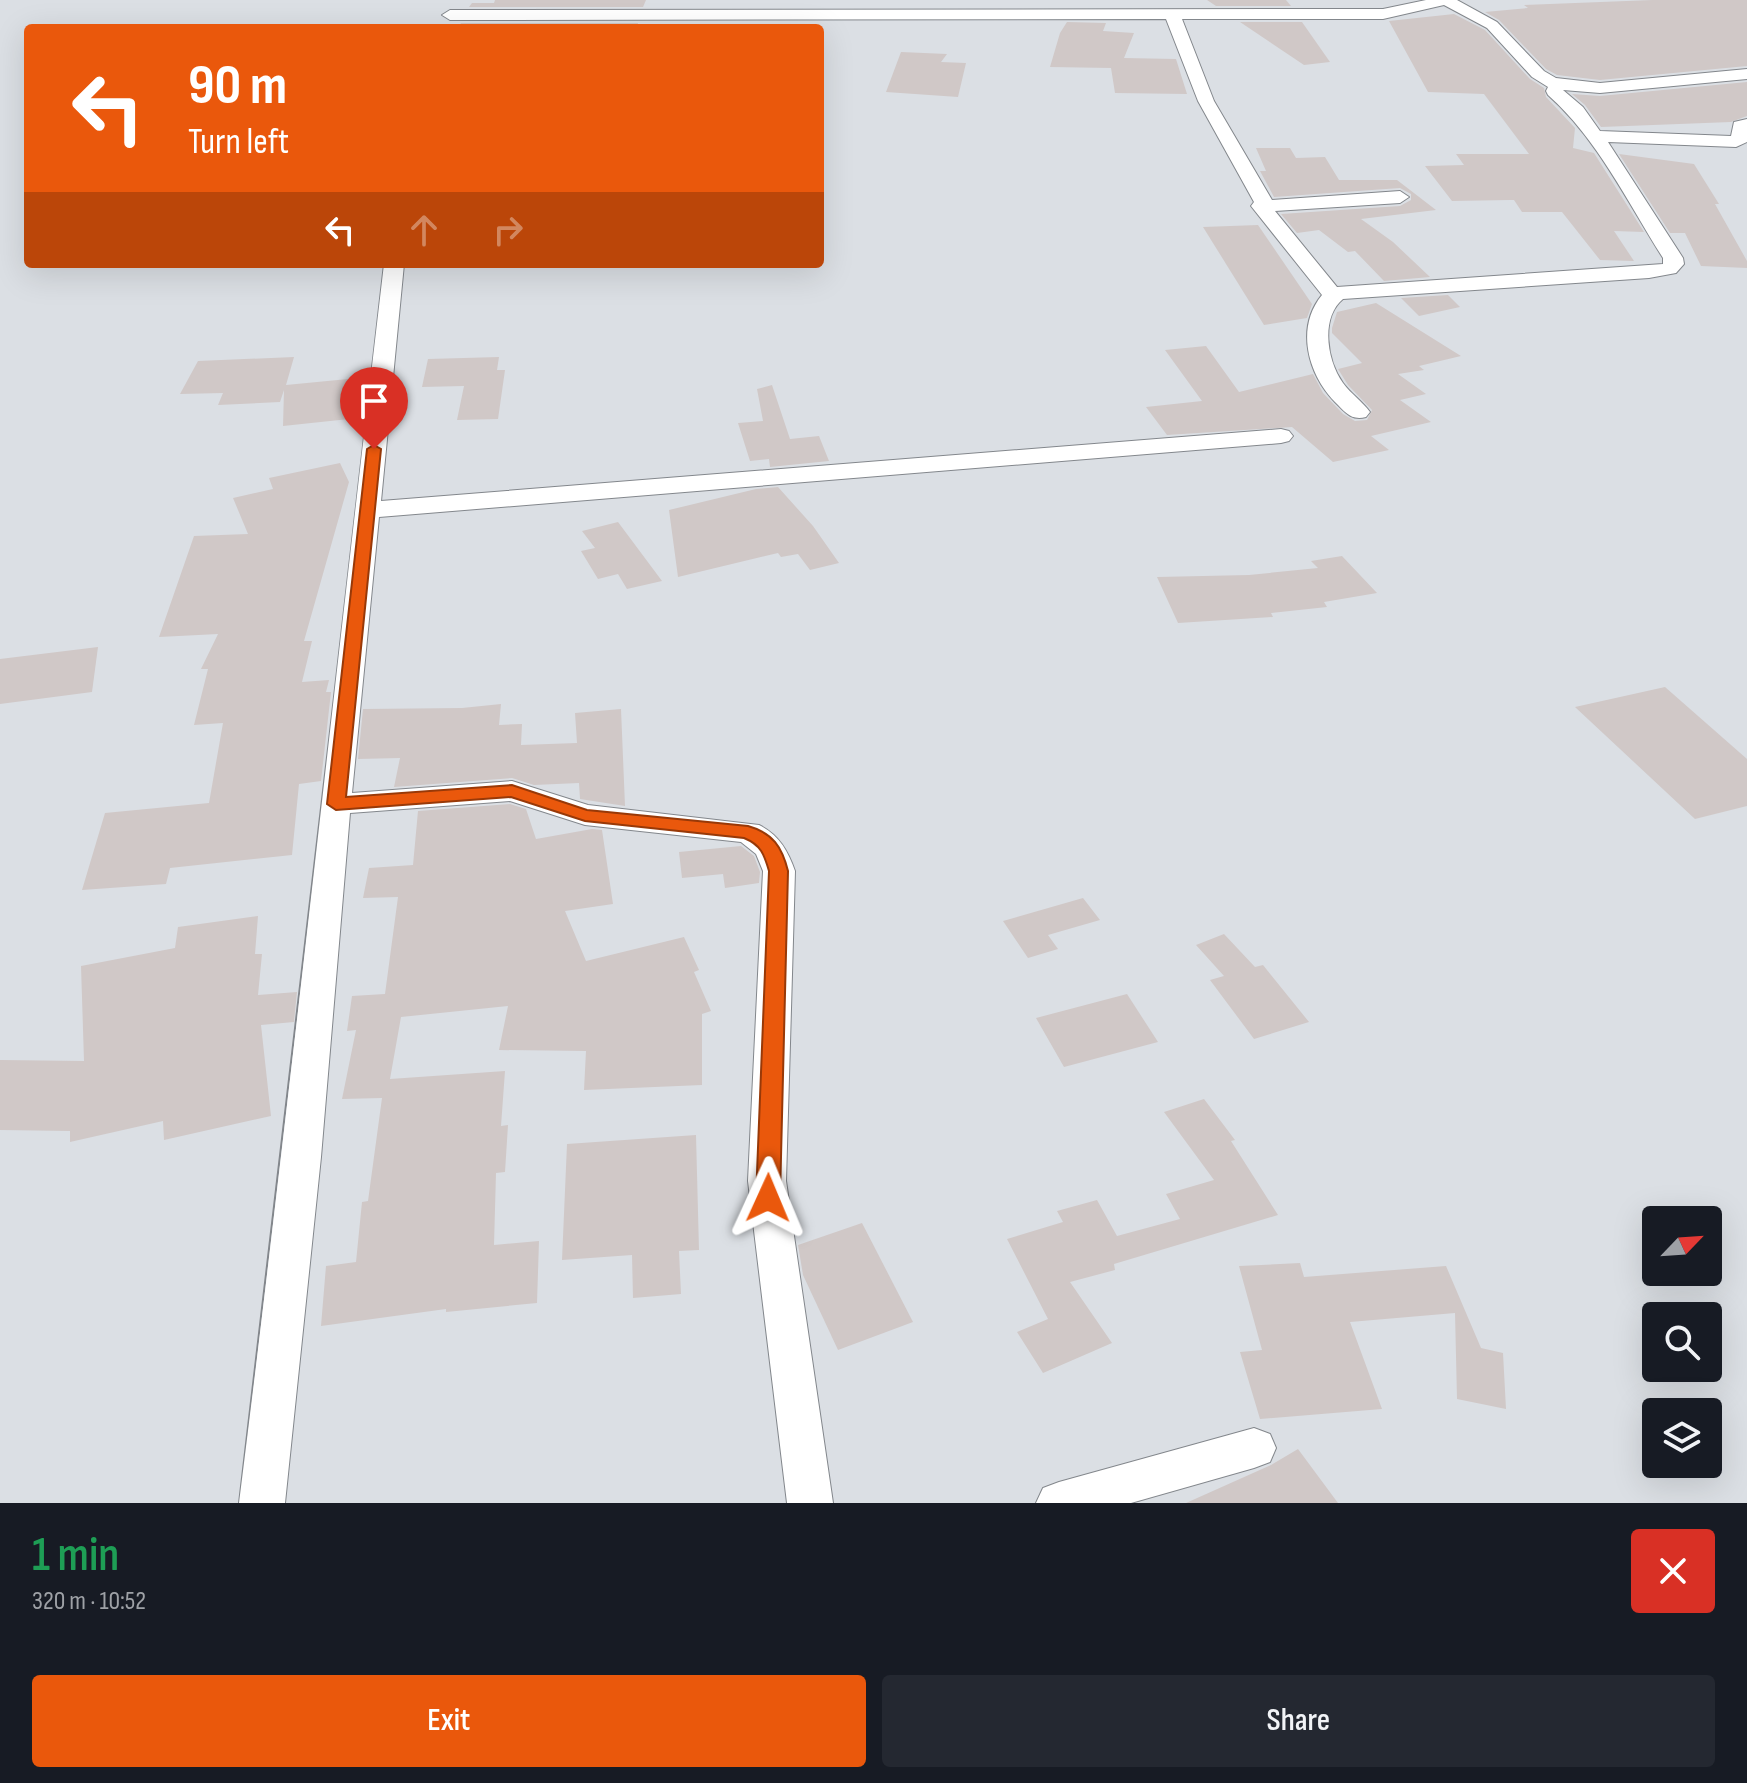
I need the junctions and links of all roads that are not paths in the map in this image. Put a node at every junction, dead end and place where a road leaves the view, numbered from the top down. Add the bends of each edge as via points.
1 (441, 0) edge
2 (1446, 0) edge
3 (1173, 16) junction
4 (453, 21) edge
5 (1747, 74) edge
6 (1559, 85) junction
7 (1747, 124) edge
8 (1595, 136) junction
9 (1400, 197) dead end
10 (1265, 204) junction
11 (394, 268) edge
12 (1333, 295) junction
13 (1358, 412) dead end
14 (1281, 436) dead end
15 (368, 510) junction
16 (336, 804) junction
17 (1254, 1448) dead end
18 (262, 1503) edge
19 (810, 1503) edge
20 (1059, 1503) edge

1 - 4 street
2 - 3 street via 1383,14
2 - 6 street via 1492,25 1538,74
3 - 4 street
3 - 10 street via 1206,101
5 - 6 street via 1600,88
6 - 8 street via 1554,91
7 - 8 street via 1740,126 1736,142
8 - 12 street via 1673,258 1669,269
9 - 10 street
10 - 12 street via 1261,206 1269,219
11 - 15 street
12 - 13 street via 1316,331 1329,380
14 - 15 street
15 - 16 street
16 - 18 street
16 - 19 street via 512,791 585,815 748,832 774,852 779,871 767,1181
17 - 20 street

